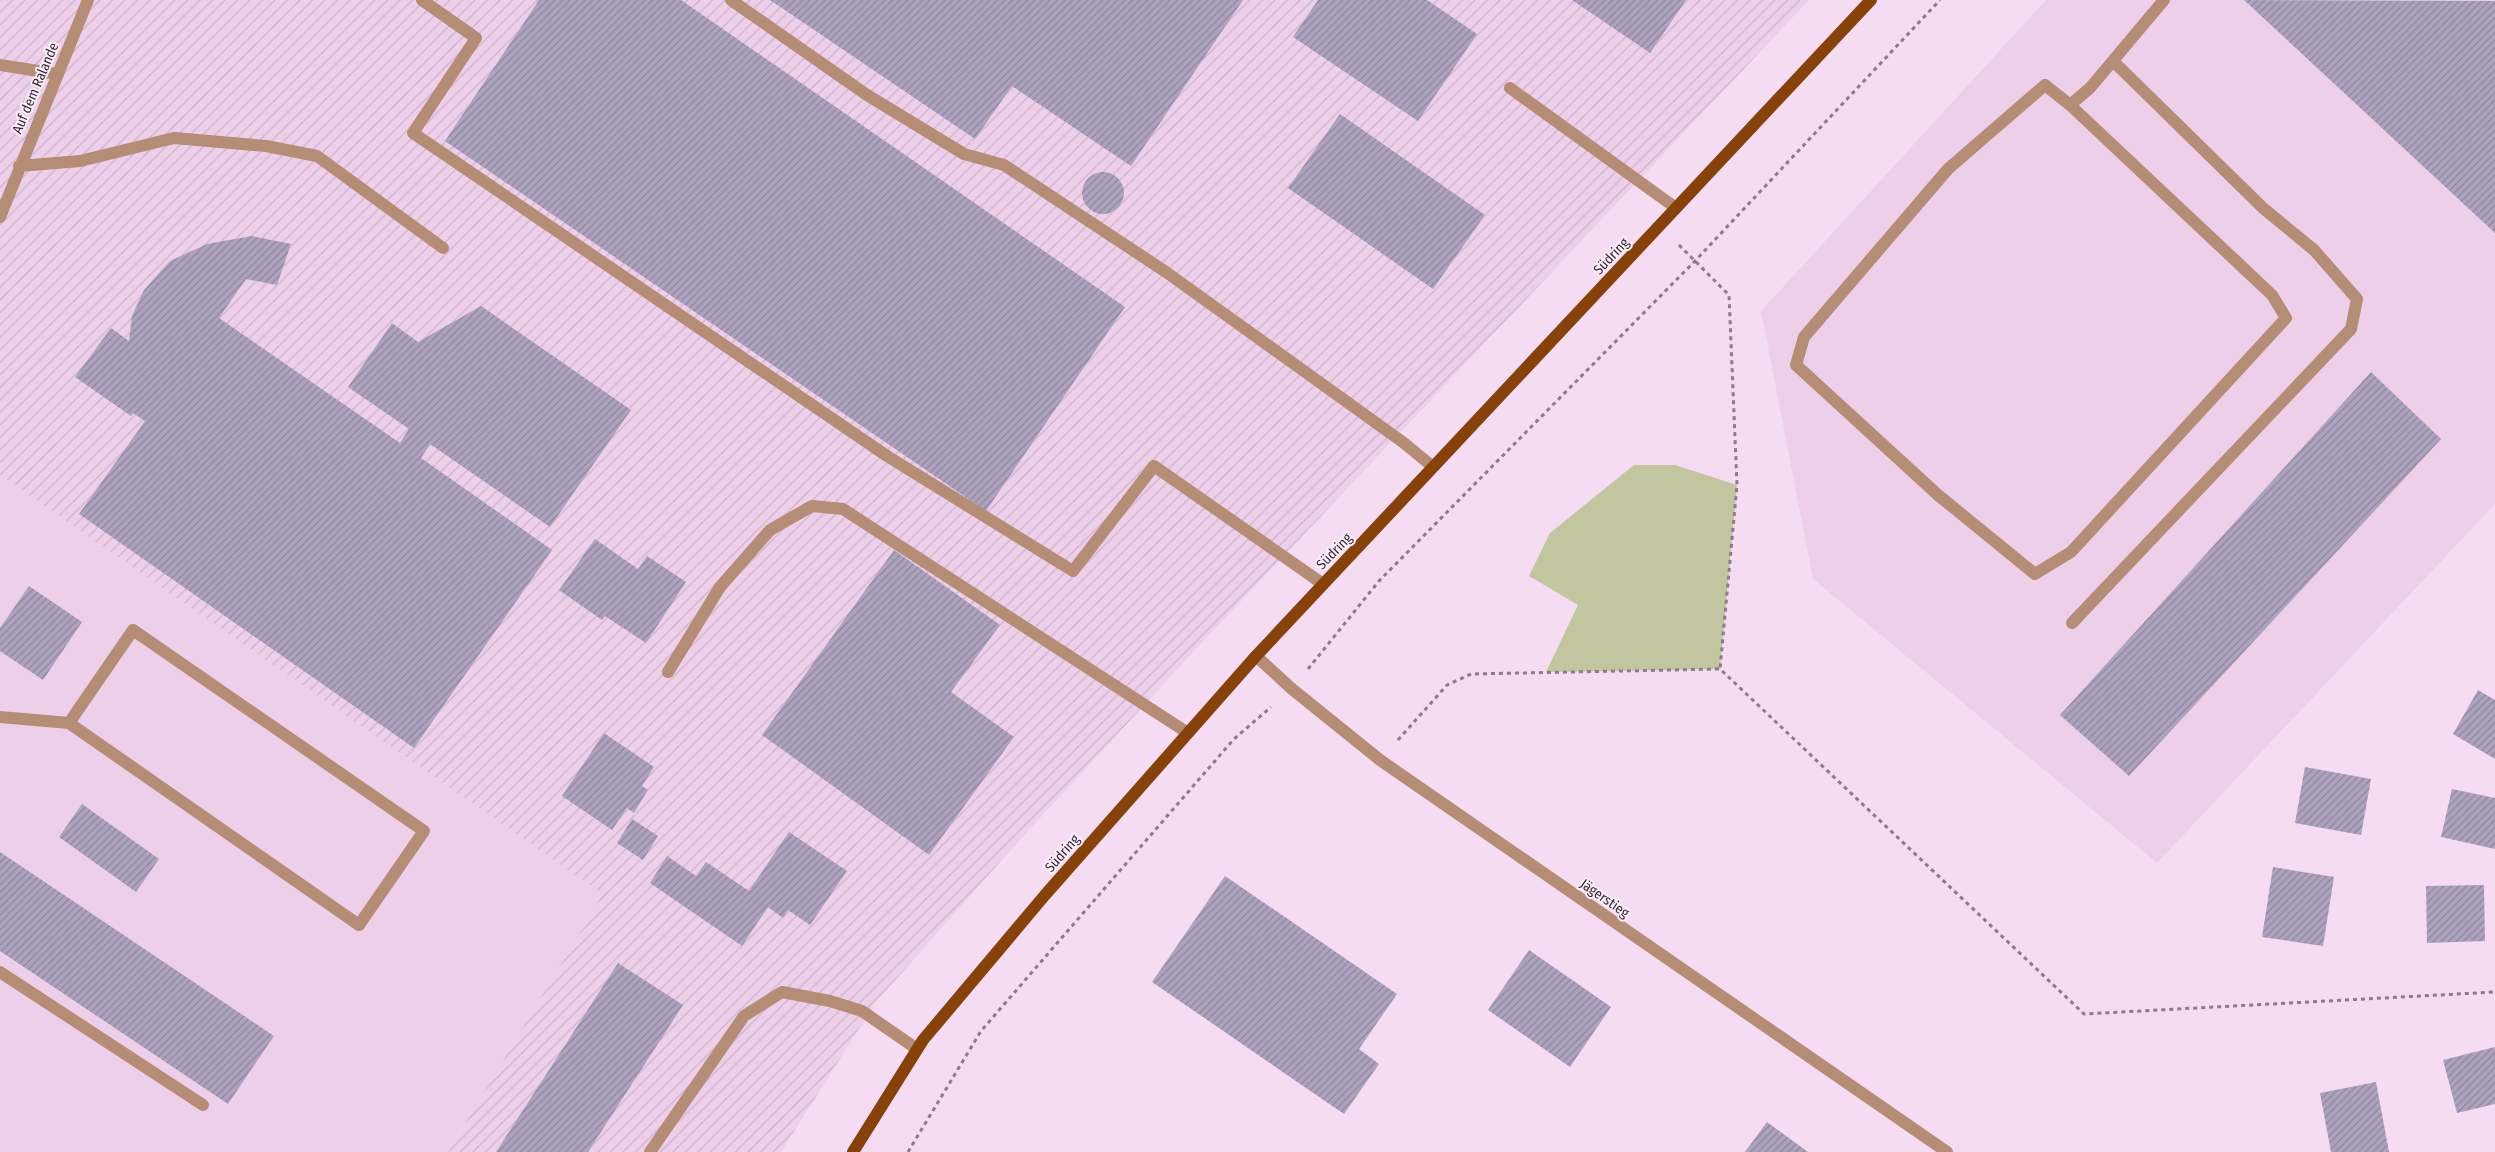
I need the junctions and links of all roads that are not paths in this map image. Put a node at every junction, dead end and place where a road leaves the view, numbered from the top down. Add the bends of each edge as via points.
1 (88, 0) edge
2 (422, 0) edge
3 (731, 0) edge
4 (1871, 0) edge
5 (2164, 0) edge
6 (2113, 61) junction
7 (0, 65) edge
8 (57, 74) junction
9 (1510, 88) dead end
10 (2070, 105) junction
11 (19, 166) junction
12 (1676, 208) junction
13 (0, 217) edge
14 (443, 248) dead end
15 (1433, 467) junction
16 (1323, 584) junction
17 (2072, 623) dead end
18 (1256, 656) junction
19 (668, 672) dead end
20 (0, 717) edge
21 (69, 723) junction
22 (1188, 733) junction
23 (0, 972) edge
24 (917, 1050) junction
25 (203, 1106) dead end
26 (650, 1152) edge
27 (853, 1152) edge
28 (1947, 1152) edge

1 - 8 street, Auf dem Ralande
2 - 16 street via 476,38 413,133 887,456 1072,571 1154,466
3 - 15 street via 867,95 964,154 1004,164 1158,266
4 - 12 main road, Südring
5 - 6 street
6 - 10 street
6 - 17 street via 2263,208 2314,250 2357,299 2351,329
7 - 8 street
8 - 11 street, Auf dem Ralande
9 - 12 street
10 - 10 street via 2045,85 1948,169 1804,337 1796,365 1938,495 2035,574 2071,552 2286,318 2272,295
11 - 13 street, Auf dem Ralande
11 - 14 street via 80,161 174,138 300,152 317,156
12 - 15 main road, Südring
15 - 16 main road, Südring
16 - 18 main road, Südring
18 - 22 main road, Südring
18 - 28 street, Jägerstieg via 1380,760
19 - 22 street via 720,587 770,530 812,506 843,509
20 - 21 street
21 - 21 street via 359,924 424,831 133,630
22 - 24 main road, Südring via 1045,895
23 - 25 street
24 - 26 street via 862,1011 830,1000 782,992 744,1016
24 - 27 main road, Südring

